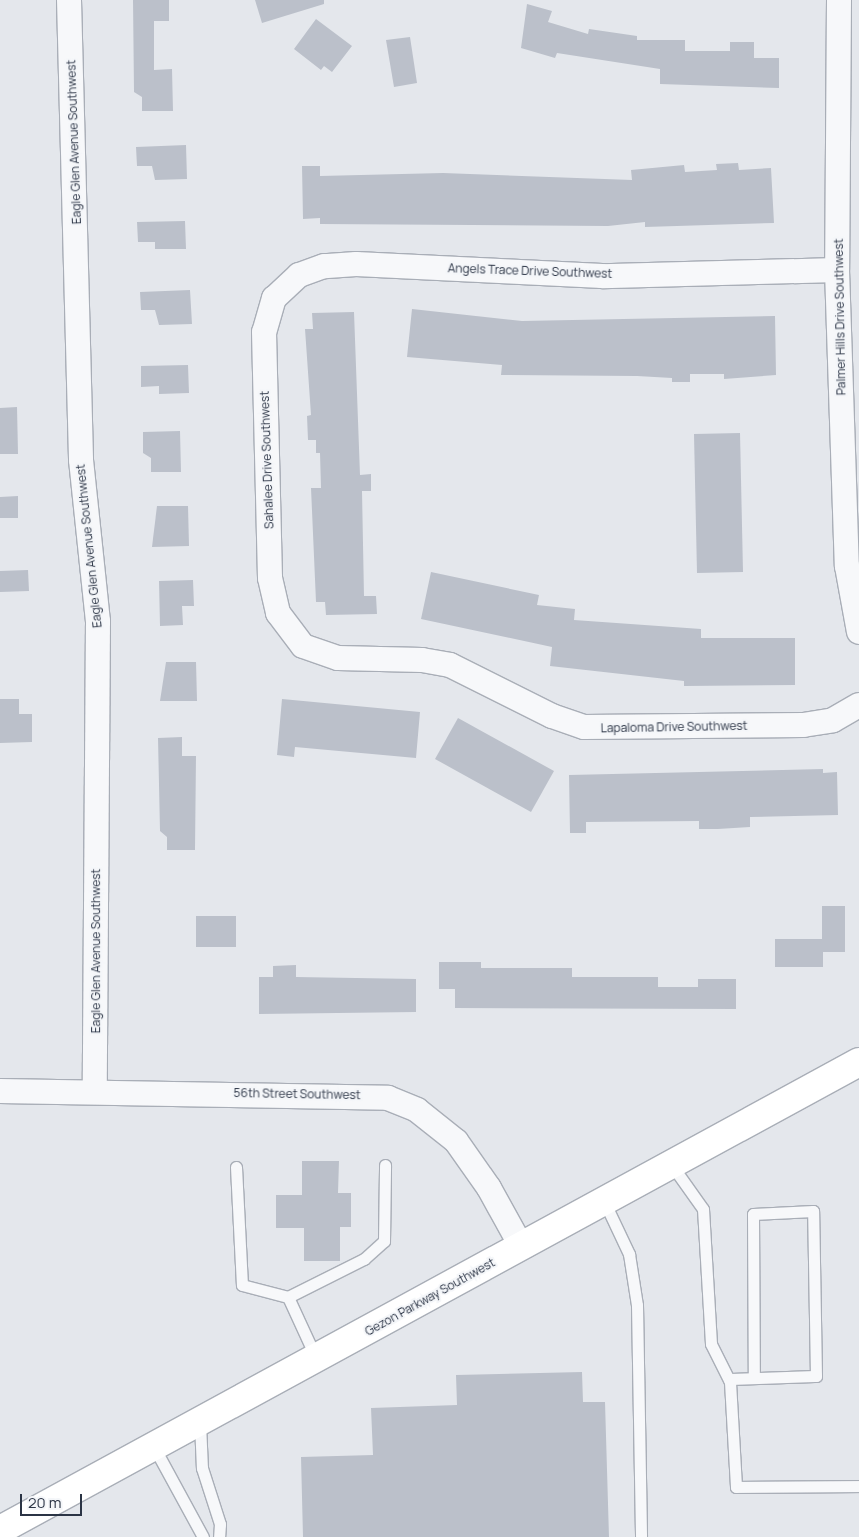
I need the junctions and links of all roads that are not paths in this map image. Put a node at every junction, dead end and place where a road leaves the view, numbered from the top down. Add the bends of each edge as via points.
1 (69, 0) edge
2 (838, 0) edge
3 (837, 270) junction
4 (287, 282) joint
5 (859, 632) edge
6 (295, 638) joint
7 (859, 705) edge
8 (859, 1062) edge
9 (0, 1091) edge
10 (95, 1092) junction
11 (384, 1164) dead end
12 (672, 1164) junction
13 (236, 1167) dead end
14 (604, 1201) junction
15 (520, 1246) junction
16 (288, 1297) junction
17 (316, 1360) junction
18 (754, 1378) junction
19 (729, 1379) junction
20 (200, 1422) junction
21 (154, 1447) junction
22 (859, 1486) edge
23 (0, 1530) edge
24 (203, 1537) edge
25 (219, 1537) edge
26 (641, 1537) edge

1 - 10 street, Eagle Glen Avenue Southwest via 81,460 98,621
2 - 3 street, Palmer Hills Drive Southwest
3 - 4 street, Angels Trace Drive Southwest via 602,276 337,265 309,270
3 - 5 street, Palmer Hills Drive Southwest via 847,566
4 - 6 street, Sahalee Drive Southwest via 268,310 264,347 270,578 278,613
6 - 7 street, Lapaloma Drive Southwest via 316,652 338,658 422,660 450,665 552,716 598,729 802,725 833,720
8 - 12 main road, Gezon Parkway Southwest
9 - 10 street, 56th Street Southwest
10 - 15 street, 56th Street Southwest via 360,1094 403,1103 432,1120 456,1141 489,1188
11 - 16 lane via 384,1241 364,1259
12 - 14 main road, Gezon Parkway Southwest
12 - 19 lane via 703,1209 711,1344
13 - 16 lane via 242,1285
14 - 15 main road, Gezon Parkway Southwest
14 - 26 lane via 629,1254 637,1305
15 - 17 main road, Gezon Parkway Southwest
16 - 17 lane
17 - 20 main road, Gezon Parkway Southwest
18 - 18 lane via 816,1376 813,1211 753,1214
18 - 19 lane
19 - 22 lane via 736,1487
20 - 21 main road, Gezon Parkway Southwest
20 - 25 lane via 202,1468 220,1524
21 - 23 main road, Gezon Parkway Southwest
21 - 24 lane

